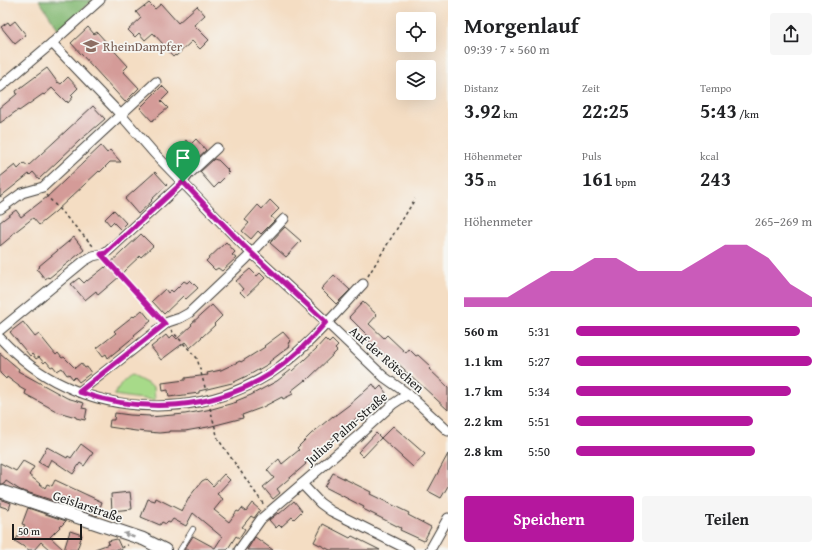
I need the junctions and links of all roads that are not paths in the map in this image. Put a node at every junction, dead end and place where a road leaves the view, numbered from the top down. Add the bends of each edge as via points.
1 (100, 0) edge
2 (52, 43) junction
3 (156, 82) dead end
4 (0, 87) edge
5 (121, 115) junction
6 (217, 148) dead end
7 (183, 182) junction
8 (0, 209) edge
9 (284, 219) dead end
10 (252, 253) junction
11 (363, 284) road end
12 (326, 322) junction
13 (0, 330) edge
14 (0, 338) edge
15 (79, 392) junction
16 (408, 394) junction
17 (448, 431) edge
18 (302, 484) junction
19 (0, 491) edge
20 (448, 518) edge
21 (193, 529) dead end
22 (165, 550) edge
23 (180, 550) edge
24 (239, 550) edge
25 (409, 550) edge
26 (430, 550) edge

1 - 2 street
2 - 4 street
2 - 5 street, Auf der Rötschen
3 - 5 street
5 - 7 street, Auf der Rötschen
5 - 8 street via 43,187 22,193
6 - 7 street
7 - 10 street, Auf der Rötschen
7 - 13 street via 106,253 84,261
9 - 10 street
10 - 12 street, Auf der Rötschen
10 - 15 street via 184,317 170,320
11 - 12 street
12 - 15 street via 304,346 270,373 230,394 188,404 146,406 125,404
12 - 16 street, Auf der Rötschen via 384,377
14 - 15 street via 35,369
16 - 17 street, Auf der Rötschen
16 - 18 street, Julius-Palm-Straße via 393,404
18 - 24 street, Julius-Palm-Straße via 261,519
18 - 25 street via 330,511
22 -> 19 street, Geislarstraße via 143,539
20 - 26 street
21 - 23 lane

